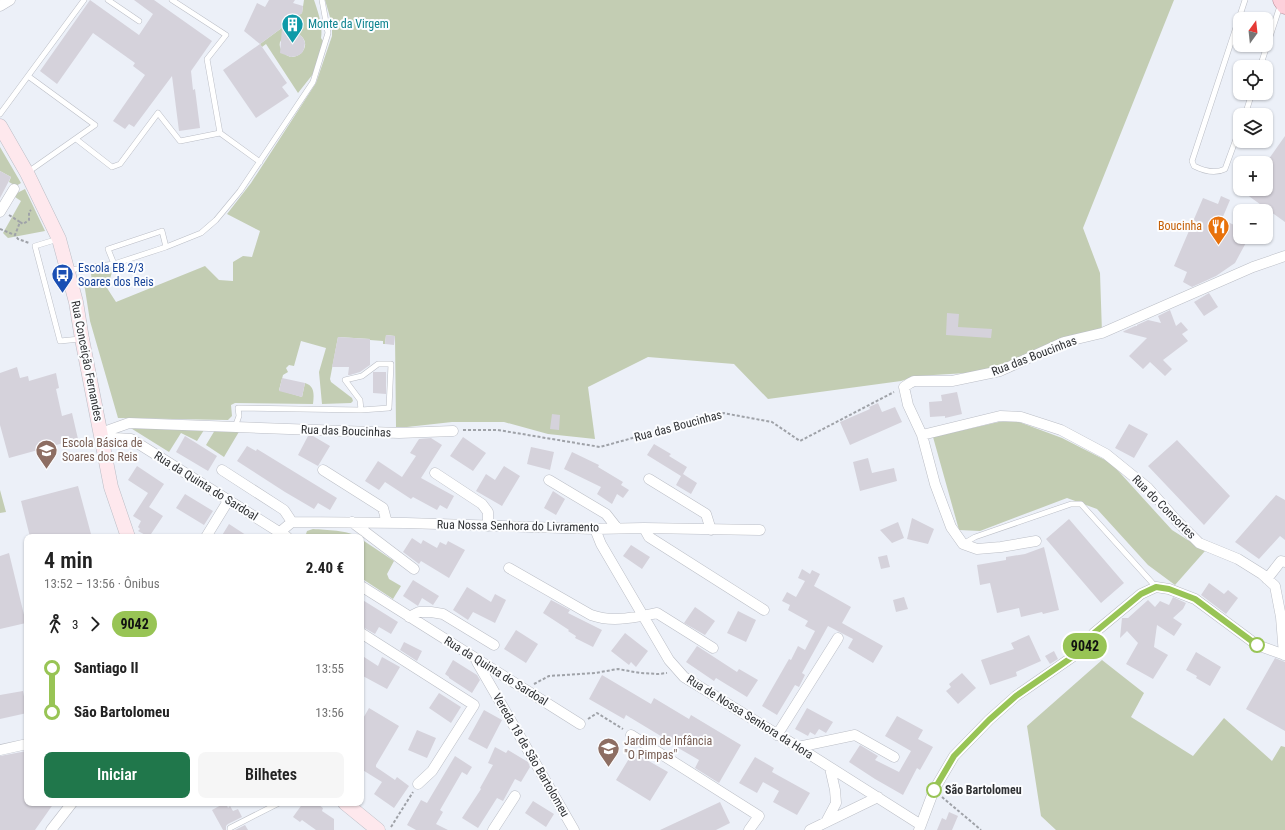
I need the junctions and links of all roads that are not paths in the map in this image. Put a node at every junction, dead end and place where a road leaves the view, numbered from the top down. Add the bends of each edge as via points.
1 (10, 0) edge
2 (84, 0) edge
3 (108, 0) edge
4 (172, 0) edge
5 (322, 0) edge
6 (1245, 0) edge
7 (1283, 2) edge
8 (0, 6) edge
9 (138, 21) dead end
10 (1262, 60) edge
11 (28, 76) junction
12 (0, 114) edge
13 (0, 126) edge
14 (220, 133) junction
15 (76, 139) junction
16 (1233, 148) edge
17 (260, 162) junction
18 (27, 173) junction
19 (14, 189) dead end
20 (1, 211) edge
21 (58, 239) junction
22 (166, 247) junction
23 (1285, 256) edge
24 (114, 264) junction
25 (68, 270) junction
26 (82, 339) junction
27 (361, 410) junction
28 (236, 427) junction
29 (453, 430) road end
30 (101, 433) junction
31 (922, 435) junction
32 (222, 470) dead end
33 (323, 470) dead end
34 (435, 473) dead end
35 (649, 479) dead end
36 (549, 480) dead end
37 (228, 501) junction
38 (292, 522) junction
39 (352, 522) junction
40 (387, 523) junction
41 (488, 526) junction
42 (617, 528) junction
43 (644, 528) junction
44 (595, 529) junction
45 (711, 530) junction
46 (760, 530) dead end
47 (127, 534) edge
48 (208, 534) edge
49 (281, 534) edge
50 (284, 534) edge
51 (1036, 541) dead end
52 (964, 544) junction
53 (1285, 562) edge
54 (509, 568) dead end
55 (414, 569) dead end
56 (1268, 579) junction
57 (1156, 587) junction
58 (364, 588) edge
59 (764, 610) dead end
60 (643, 616) junction
61 (409, 617) junction
62 (364, 635) edge
63 (838, 638) dead end
64 (494, 645) dead end
65 (713, 648) dead end
66 (1284, 655) edge
67 (476, 659) junction
68 (580, 724) road end
69 (631, 735) road end
70 (777, 735) junction
71 (24, 745) edge
72 (798, 747) junction
73 (0, 750) edge
74 (894, 757) dead end
75 (830, 768) junction
76 (418, 784) road end
77 (515, 796) dead end
78 (878, 798) junction
79 (70, 806) edge
80 (273, 806) edge
81 (349, 806) edge
82 (826, 822) junction
83 (920, 827) edge
84 (229, 829) edge
85 (51, 830) edge
86 (378, 830) edge
87 (493, 830) edge
88 (574, 830) edge
89 (749, 830) edge
90 (810, 830) edge

1 - 8 street
2 - 11 lane
3 - 9 lane
4 - 14 lane via 226,35 207,59
5 - 17 lane via 328,33 313,82
6 - 16 lane via 1192,161 1194,166 1211,172 1220,172 1226,169
7 - 10 lane
11 - 12 lane
11 - 15 lane via 95,125
13 - 18 main road, Rua Conceição Fernandes
14 - 15 lane via 180,141 158,113 120,164 112,167
14 - 17 lane
15 - 18 lane
17 - 22 lane via 216,220 201,233
18 - 21 main road, Rua Conceição Fernandes
19 - 20 street
21 - 25 main road, Rua Conceição Fernandes
21 - 26 lane via 35,246 60,341
22 - 24 lane
22 - 24 lane via 162,232 108,249
23 - 31 street, Rua das Boucinhas via 1102,333 1064,342 1000,371 952,381 914,381 904,387 908,405
24 - 25 lane
25 - 26 main road, Rua Conceição Fernandes
26 - 30 main road, Rua Conceição Fernandes
27 - 27 lane via 360,400 345,380 362,376 378,364 391,364 389,408
27 - 28 lane via 238,408
28 - 29 street, Rua das Boucinhas via 399,433
28 - 30 street, Rua das Boucinhas via 129,423
30 - 37 street, Rua da Quinta do Sardoal via 115,438 131,439
30 - 47 main road, Rua Conceição Fernandes via 111,487
31 - 52 street via 935,484 951,527
31 - 56 street, Rua do Consortes via 1000,416 1021,417 1061,430 1106,454 1148,488 1200,543 1238,559
32 - 38 street via 284,510
33 - 40 street via 384,508
34 - 41 street via 482,504 488,512
35 - 45 street via 706,514
36 - 42 street via 606,514
37 - 48 street
37 - 49 street, Rua da Quinta do Sardoal
38 - 39 street, Rua Nossa Senhora do Livramento
38 - 50 street
39 - 40 street, Rua Nossa Senhora do Livramento
39 - 55 street
40 - 41 street, Rua Nossa Senhora do Livramento
41 - 44 street, Rua Nossa Senhora do Livramento
42 - 43 street, Rua Nossa Senhora do Livramento
42 - 44 street, Rua Nossa Senhora do Livramento
43 - 45 street, Rua Nossa Senhora do Livramento
43 - 59 street via 649,537
44 - 60 street, Rua de Nossa Senhora da Hora via 600,544
45 - 46 street, Rua Nossa Senhora do Livramento
51 - 52 street via 977,549
52 - 57 lane via 975,537 1071,504 1080,504
53 - 56 street via 1282,561
54 - 60 street via 596,617 614,620
56 - 66 street, Rua do Consortes via 1275,586
57 - 66 street via 1195,599 1257,645
57 - 83 street via 1141,594 1094,633 1081,651 1016,696 989,720 954,756 934,790
58 - 61 street, Rua da Quinta do Sardoal
60 - 65 street via 657,613
60 - 70 street, Rua de Nossa Senhora da Hora via 669,660 684,677
61 - 64 street via 419,612 443,614
61 - 67 street, Rua da Quinta do Sardoal
62 - 76 street via 474,705 432,771
63 - 70 street
67 - 68 street, Rua da Quinta do Sardoal
67 - 88 street, Vereda 18 de São Bartolomeu
69 - 89 street via 759,816
70 - 72 street, Rua de Nossa Senhora da Hora
71 - 73 street
72 - 74 street via 855,735
72 - 75 street, Rua de Nossa Senhora da Hora
75 - 78 street, Rua de Nossa Senhora da Hora
75 - 82 street via 836,803
77 - 87 street
78 - 82 street
78 - 83 street, Rua de Nossa Senhora da Hora
79 - 85 street
80 - 84 lane
81 - 86 main road
82 - 90 street

